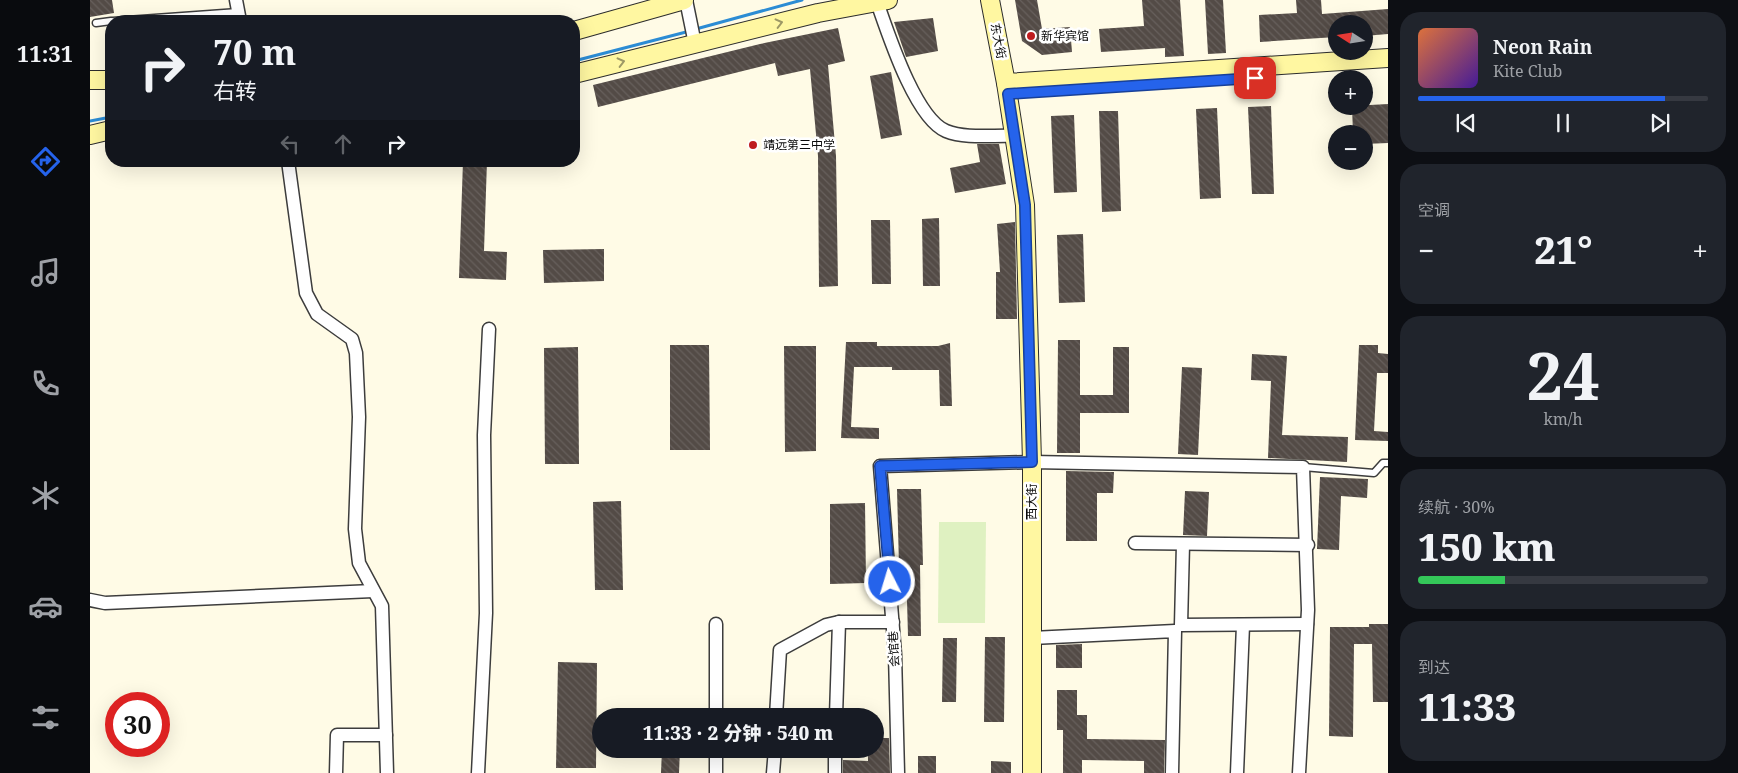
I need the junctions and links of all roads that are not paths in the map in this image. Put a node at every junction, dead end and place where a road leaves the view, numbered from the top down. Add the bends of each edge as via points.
1 (685, 0) edge
2 (990, 0) edge
3 (882, 1) edge
4 (238, 11) edge
5 (188, 15) edge
6 (105, 22) edge
7 (96, 23) dead end
8 (580, 29) edge
9 (695, 41) junction
10 (1388, 58) edge
11 (1388, 70) edge
12 (580, 72) edge
13 (90, 80) edge
14 (105, 80) edge
15 (1007, 89) junction
16 (105, 131) edge
17 (90, 135) edge
18 (1014, 136) junction
19 (289, 167) edge
20 (489, 330) dead end
21 (1032, 462) junction
22 (1388, 463) edge
23 (1303, 467) junction
24 (1135, 543) dead end
25 (1183, 544) junction
26 (1308, 545) junction
27 (373, 591) junction
28 (90, 600) edge
29 (839, 622) junction
30 (893, 622) junction
31 (716, 624) dead end
32 (1307, 624) junction
33 (1243, 625) junction
34 (1032, 638) junction
35 (716, 708) edge
36 (776, 708) edge
37 (836, 708) edge
38 (386, 735) junction
39 (716, 758) edge
40 (774, 758) edge
41 (836, 758) edge
42 (336, 773) edge
43 (387, 773) edge
44 (478, 773) edge
45 (716, 773) edge
46 (773, 773) edge
47 (835, 773) edge
48 (898, 773) edge
49 (1032, 773) edge
50 (1172, 773) edge
51 (1237, 773) edge
52 (1299, 773) edge

1 - 8 main road
1 - 9 street
2 - 15 main road, 东大街
9 -> 3 main road
3 - 18 street via 900,66 931,120 942,129 955,133
4 - 5 lane
6 - 7 lane
12 -> 9 main road
10 - 15 main road
11 - 15 main road
13 - 14 main road
15 - 18 main road, 西大街
16 - 17 main road
18 - 21 main road, 西大街 via 1025,205
19 - 27 street via 306,293 318,314 352,339 356,353 359,417 355,529 359,563
20 - 44 street via 484,435 486,613
21 - 23 street
21 - 30 street, 会馆巷 via 880,466
21 - 34 main road, 西大街
22 - 23 lane via 1383,463 1374,473
23 - 26 street
24 - 25 street
25 - 26 street
25 - 33 street via 1181,625
26 - 32 street
27 - 28 street via 105,603
27 - 38 street via 382,606
29 - 30 street
29 - 36 street via 826,625 780,650
29 - 37 street
30 - 48 street, 会馆巷
31 - 35 street
32 - 33 street
32 - 52 street
33 - 51 street
34 - 49 main road, 西大街
34 - 50 street via 1175,631
38 - 42 street via 336,735
38 - 43 street
39 - 45 street
40 - 46 street
41 - 47 street

